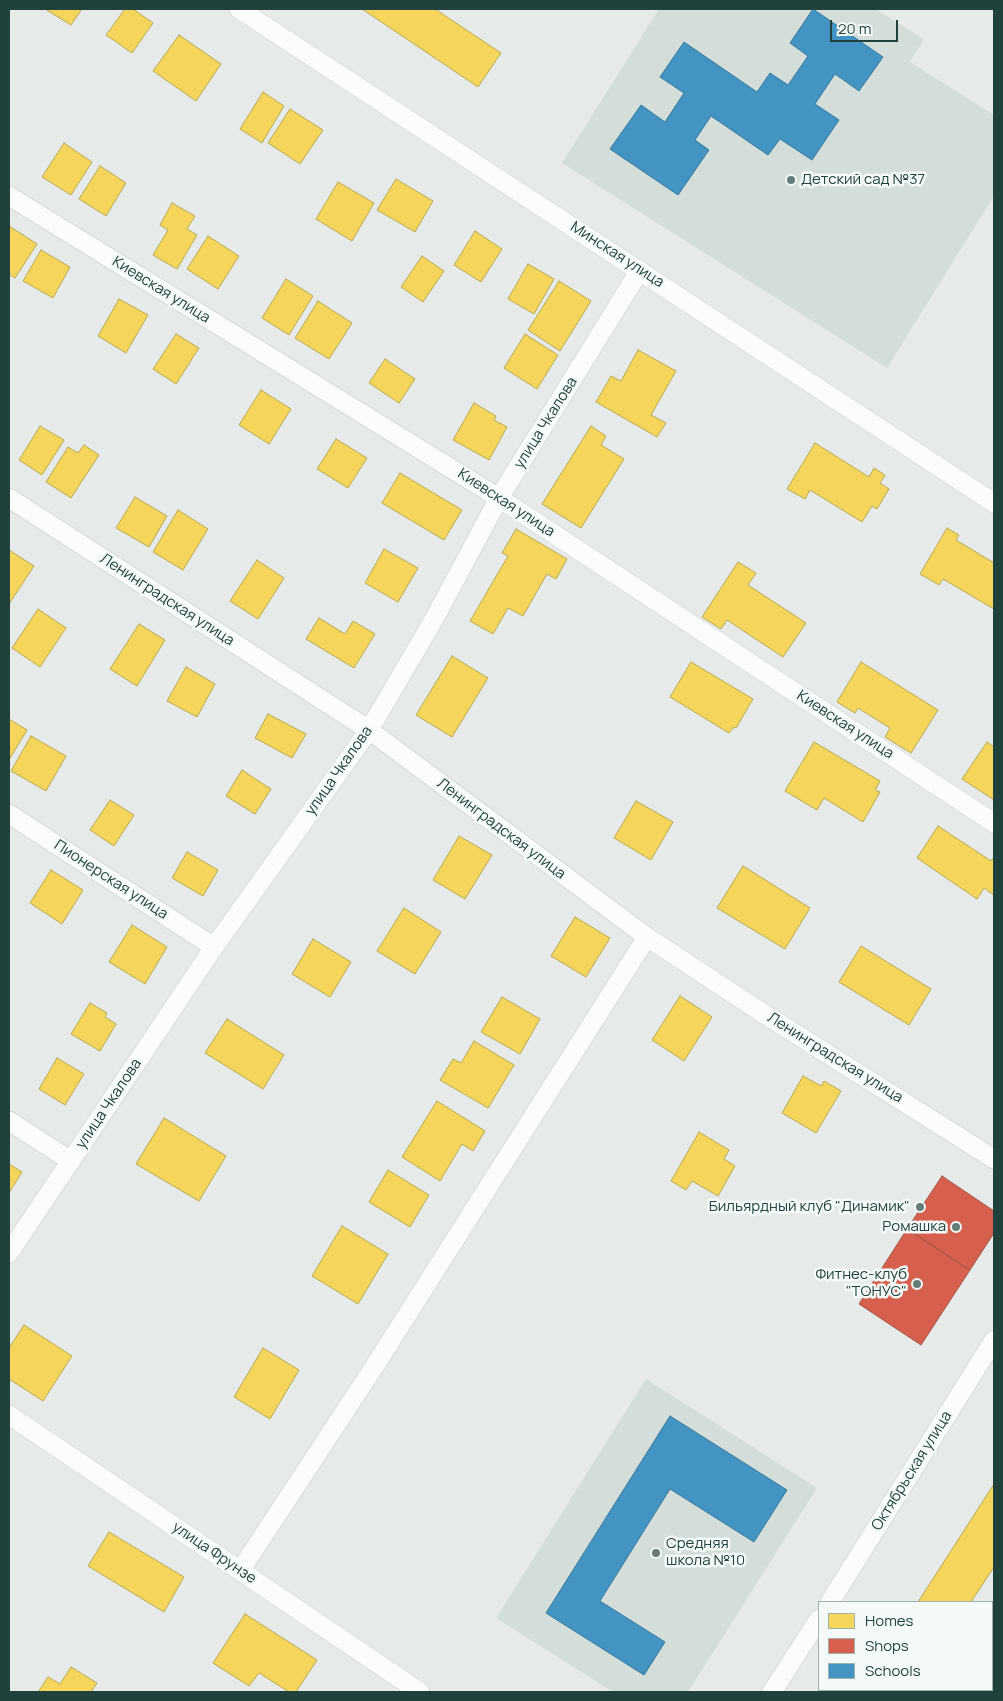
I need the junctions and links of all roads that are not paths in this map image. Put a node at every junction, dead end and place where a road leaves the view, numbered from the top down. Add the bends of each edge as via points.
1 (239, 9) edge
2 (9, 196) edge
3 (640, 270) junction
4 (9, 498) edge
5 (499, 498) junction
6 (994, 503) edge
7 (369, 730) junction
8 (9, 814) edge
9 (994, 823) edge
10 (647, 937) junction
11 (214, 947) junction
12 (9, 1121) edge
13 (994, 1159) edge
14 (71, 1162) junction
15 (9, 1253) edge
16 (994, 1340) edge
17 (9, 1415) edge
18 (240, 1571) junction
19 (831, 1601) edge
20 (818, 1622) edge
21 (420, 1692) edge
22 (772, 1692) edge

1 - 3 street, Минская улица
2 - 5 street, Киевская улица
3 - 5 street, улица Чкалова
3 - 6 street, Минская улица
4 - 7 street, Ленинградская улица
5 - 7 street, улица Чкалова via 433,621
5 - 9 street, Киевская улица
7 - 10 street, Ленинградская улица
7 - 11 street, улица Чкалова
8 - 11 street, Пионерская улица
10 - 13 street, Ленинградская улица
10 - 18 street via 374,1367
11 - 14 street, улица Чкалова
12 - 14 street
14 - 15 street, улица Чкалова
16 - 19 street, Октябрьская улица
17 - 18 street, улица Фрунзе
18 - 21 street, улица Фрунзе
20 - 22 street

